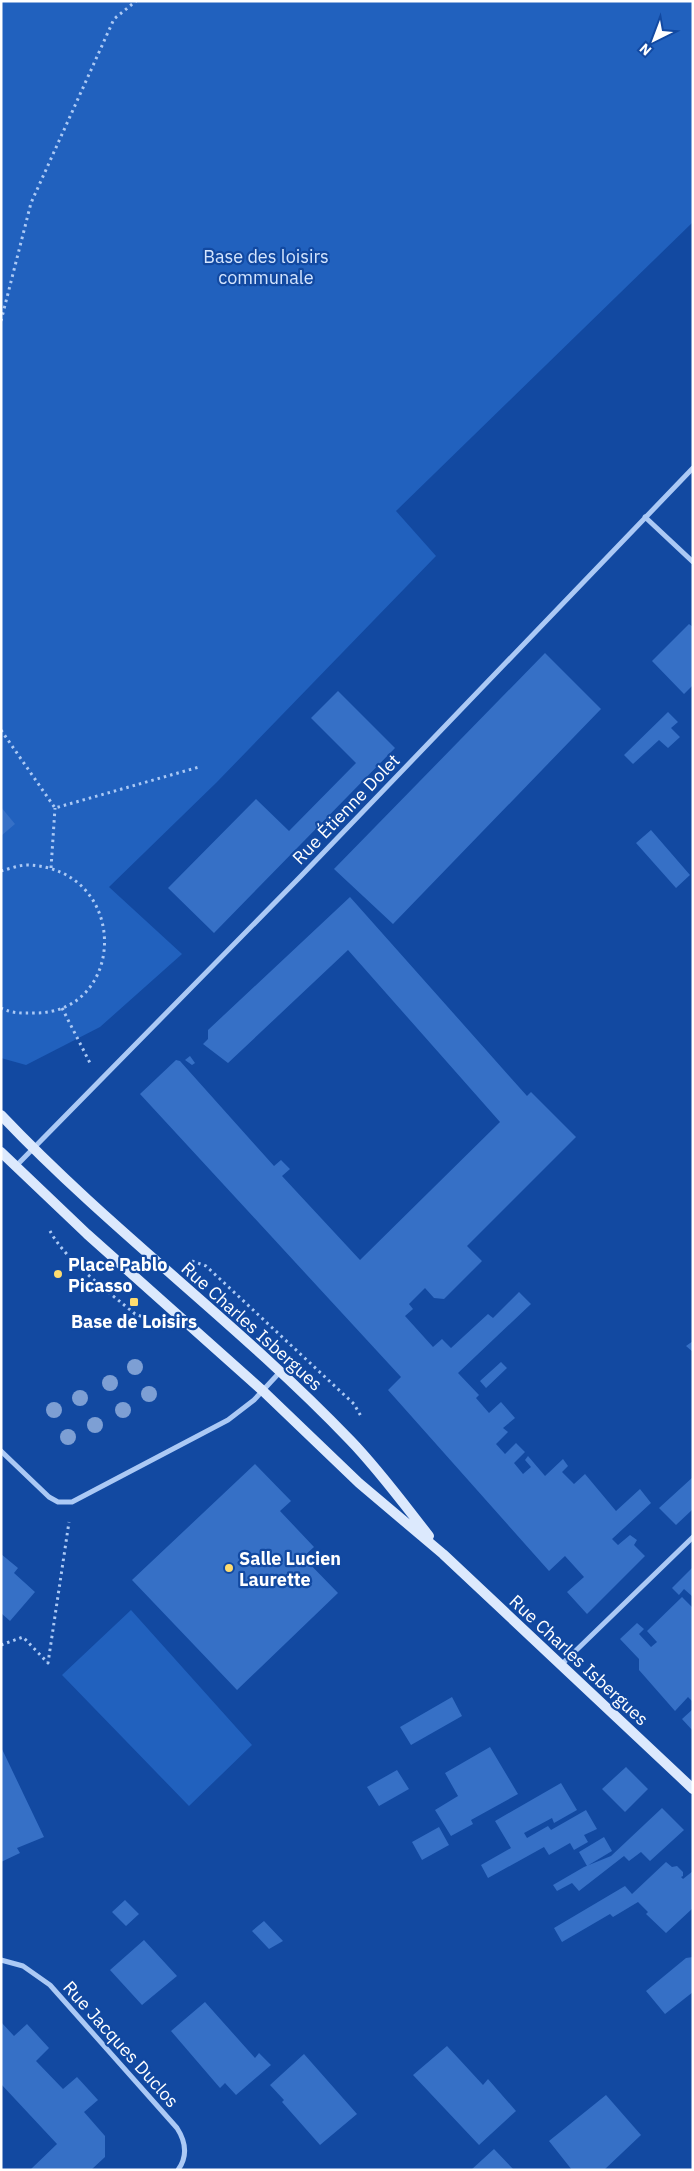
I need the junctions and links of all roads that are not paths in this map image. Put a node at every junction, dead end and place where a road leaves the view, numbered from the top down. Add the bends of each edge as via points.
1 (693, 468) edge
2 (645, 517) junction
3 (693, 562) edge
4 (1, 1115) edge
5 (34, 1148) junction
6 (1, 1152) edge
7 (16, 1166) junction
8 (280, 1371) junction
9 (263, 1391) junction
10 (1, 1451) edge
11 (693, 1537) edge
12 (443, 1554) junction
13 (561, 1665) junction
14 (693, 1790) edge
15 (1, 1960) edge
16 (178, 2170) edge

1 - 2 street, Rue Étienne Dolet
2 - 3 street
2 - 5 street, Rue Étienne Dolet via 301,876
4 - 5 main road, Rue Charles Isbergues
5 - 7 street, Rue Étienne Dolet
5 - 8 main road, Rue Charles Isbergues via 104,1216
6 - 7 main road, Rue Charles Isbergues
7 - 9 main road, Rue Charles Isbergues
8 - 9 street
8 - 12 main road, Rue Charles Isbergues via 371,1462
9 - 10 street via 228,1420 72,1502 58,1502 50,1497
9 - 12 main road, Rue Charles Isbergues via 360,1484
11 - 13 street
12 - 13 main road, Rue Charles Isbergues
13 - 14 main road, Rue Charles Isbergues
15 - 16 street, Rue Jacques Duclos via 23,1966 50,1985 177,2128 185,2145 185,2155

